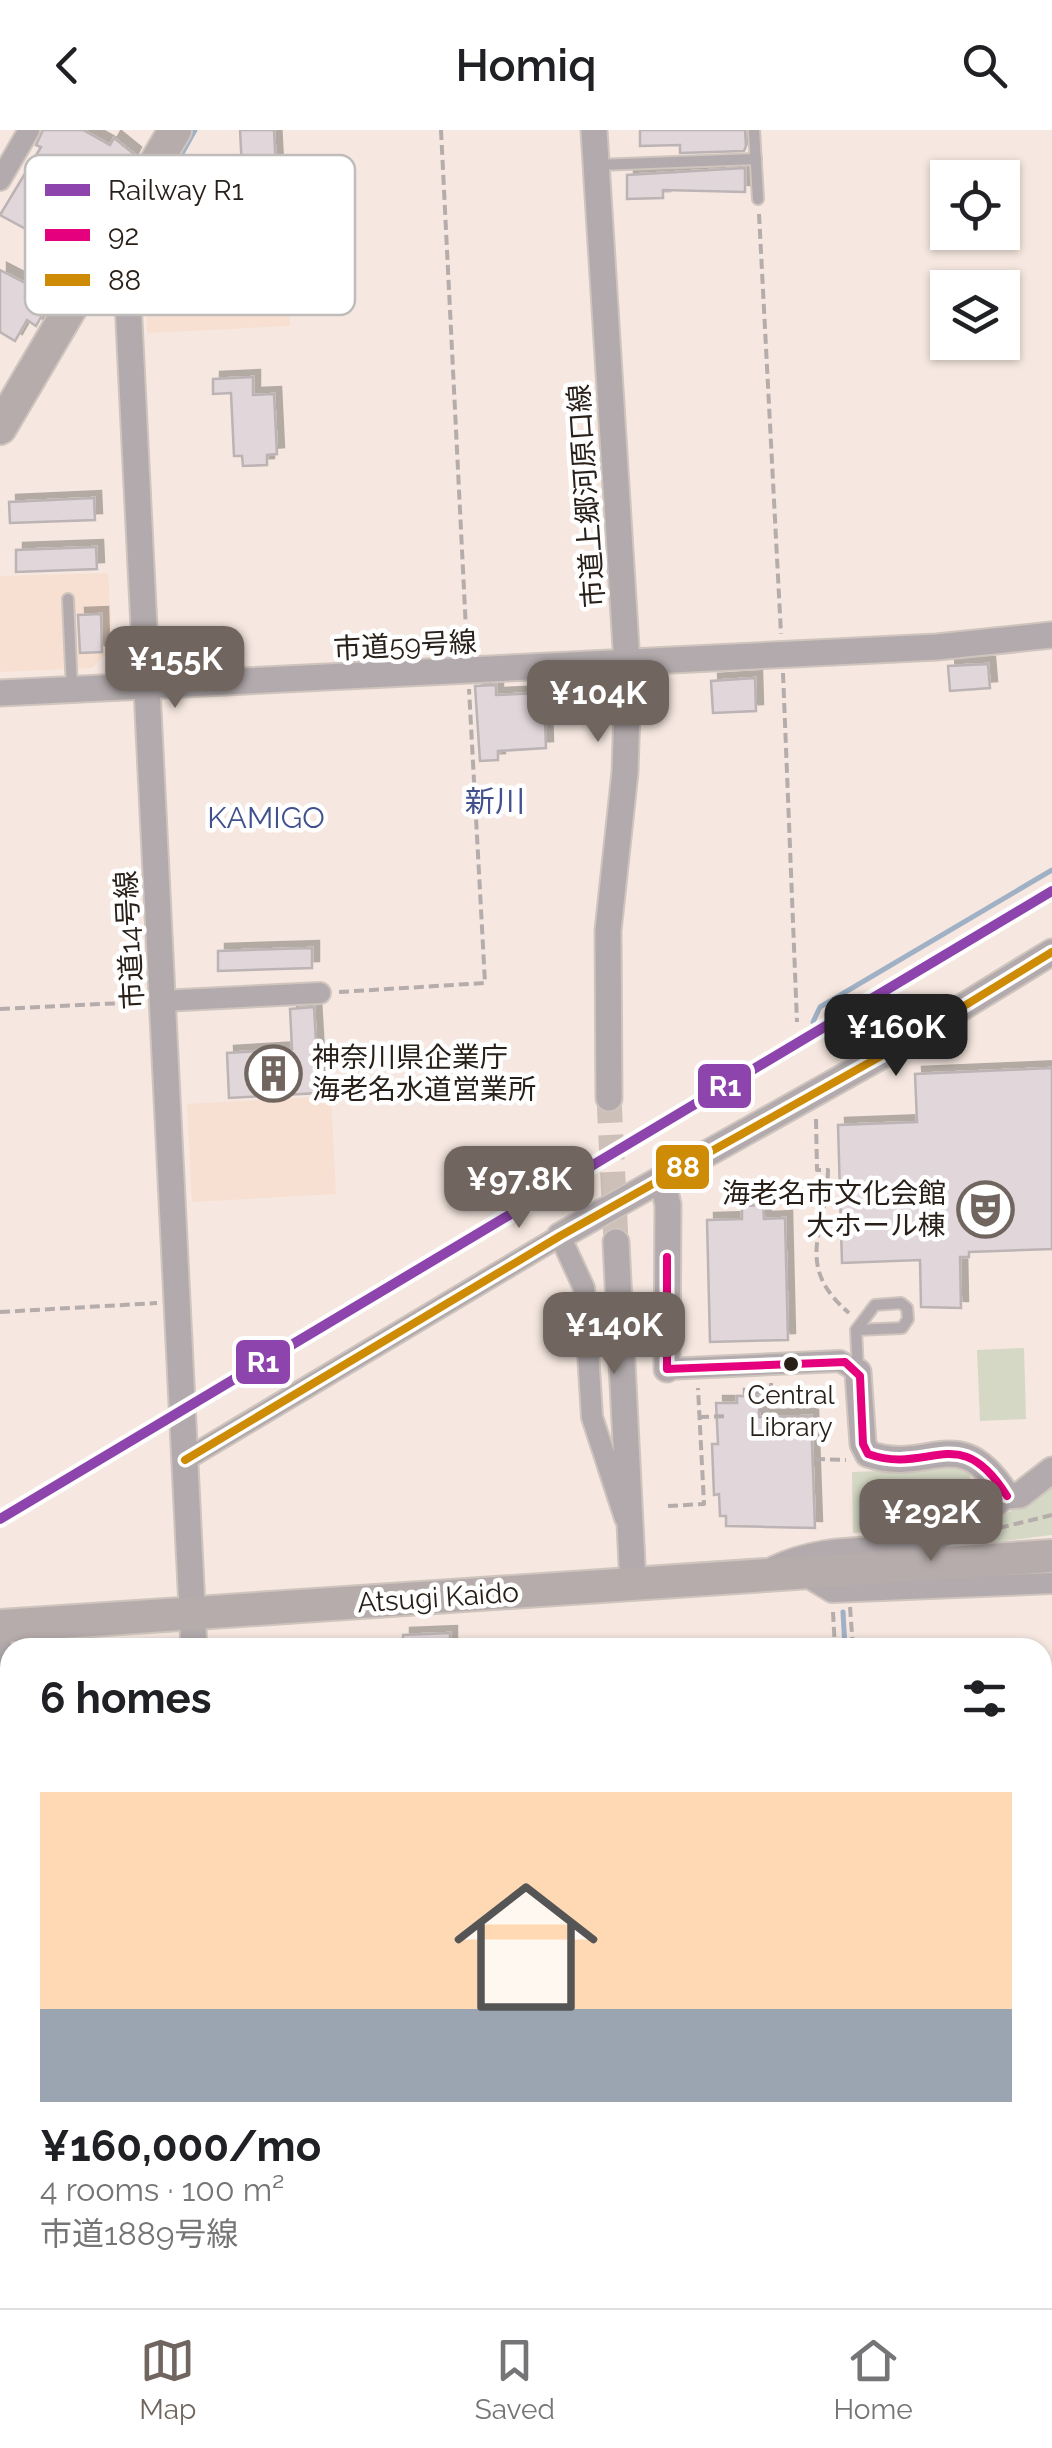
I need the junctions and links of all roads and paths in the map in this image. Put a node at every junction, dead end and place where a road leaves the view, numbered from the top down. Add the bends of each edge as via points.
1 (29, 130) edge
2 (175, 130) edge
3 (441, 130) edge
4 (594, 130) edge
5 (754, 130) edge
6 (161, 155) edge
7 (756, 159) junction
8 (596, 165) junction
9 (0, 180) edge
10 (758, 199) joint
11 (67, 315) edge
12 (129, 315) edge
13 (0, 428) edge
14 (68, 599) dead end
15 (1052, 635) edge
16 (782, 655) junction
17 (627, 663) junction
18 (468, 672) junction
19 (147, 688) junction
20 (72, 691) junction
21 (0, 693) edge
22 (1052, 952) edge
23 (320, 993) joint
24 (162, 1001) junction
25 (0, 1010) edge
26 (796, 1022) dead end
27 (609, 1098) tunnel mouth
28 (816, 1110) dead end
29 (662, 1178) junction
30 (560, 1236) junction
31 (616, 1242) tunnel mouth
32 (177, 1302) junction
33 (0, 1312) edge
34 (849, 1314) dead end
35 (856, 1330) junction
36 (667, 1369) joint
37 (858, 1372) junction
38 (697, 1376) dead end
39 (771, 1383) dead end
40 (759, 1410) dead end
41 (728, 1416) dead end
42 (699, 1417) junction
43 (815, 1459) dead end
44 (185, 1460) junction
45 (846, 1460) dead end
46 (1052, 1470) edge
47 (1007, 1496) junction
48 (668, 1506) dead end
49 (1052, 1514) edge
50 (988, 1530) dead end
51 (632, 1538) junction
52 (1052, 1556) edge
53 (802, 1574) junction
54 (753, 1576) junction
55 (1052, 1583) edge
56 (634, 1584) junction
57 (840, 1593) junction
58 (192, 1613) junction
59 (0, 1626) edge
60 (193, 1638) edge
61 (836, 1638) edge
62 (852, 1638) edge

1 - 9 street
2 - 6 main road
3 - 18 path
4 - 8 street, 市道上郷河原口線
5 - 7 lane
7 - 8 lane
7 - 10 lane
8 - 17 street, 市道上郷河原口線
10 - 16 path
11 - 13 main road
12 - 19 street, 市道14号線
14 - 20 lane
15 - 16 street, 市道59号線
16 - 17 street, 市道59号線
16 - 26 path
17 - 18 street, 市道59号線
17 - 27 street, 市道上郷河原口線 via 608,931
18 - 19 street, 市道59号線
18 - 23 path via 484,983
19 - 20 street, 市道59号線
19 - 24 street, 市道14号線
20 - 21 street, 市道59号線
22 - 29 street via 900,1046
23 - 24 street
24 - 25 path
24 - 32 street, 市道14号線
28 - 34 path via 817,1170 828,1170 827,1209 816,1232 817,1275
29 - 30 street
29 - 36 street via 668,1205
30 - 44 street
30 - 51 street via 584,1288 592,1417
31 - 51 street
32 - 33 path
32 - 44 street, 市道14号線
35 - 35 lane via 875,1305 907,1308 902,1328
35 - 37 lane
36 - 37 street via 840,1361
37 - 47 street via 868,1454 968,1455 987,1467
38 - 42 path
39 - 40 path via 772,1410
41 - 42 path
42 - 48 path via 704,1504
43 - 45 path
44 - 58 street, 市道14号線
46 - 47 street via 1020,1495
47 - 54 street via 957,1534 933,1543 799,1554
49 - 50 path
51 - 56 street
52 - 53 main road, Atsugi Kaido
53 - 54 main road, Atsugi Kaido
53 - 57 street
54 - 56 main road, Atsugi Kaido
55 - 57 street
56 - 58 main road, Atsugi Kaido
57 - 61 path
57 - 62 path
58 - 59 main road, Atsugi Kaido
58 - 60 street, 市道14号線

